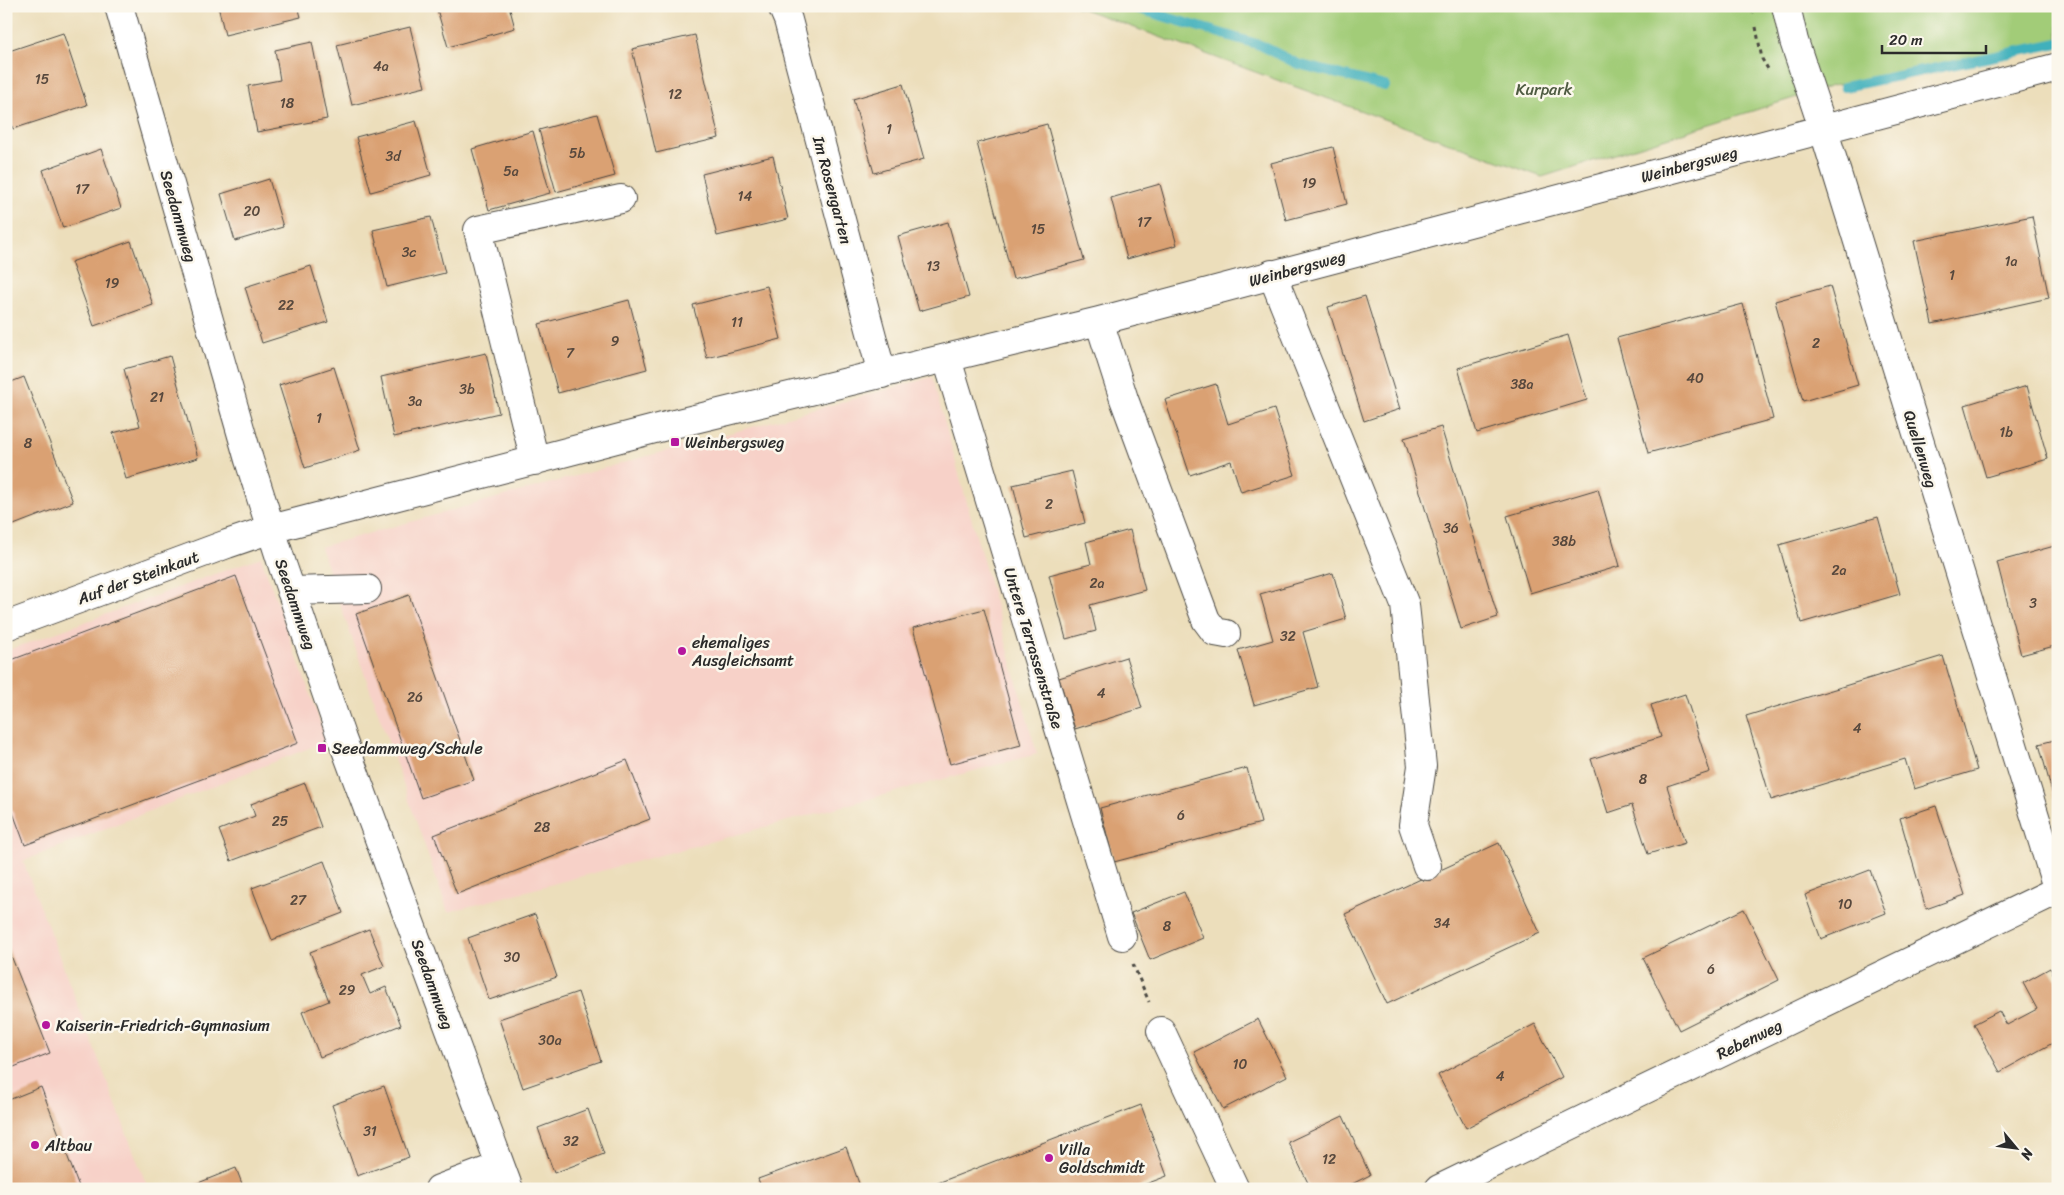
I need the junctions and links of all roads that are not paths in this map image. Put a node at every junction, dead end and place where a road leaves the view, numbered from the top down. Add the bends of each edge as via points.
1 (119, 6) edge
2 (782, 6) edge
3 (1786, 6) edge
4 (2058, 66) edge
5 (1823, 128) junction
6 (621, 199) dead end
7 (1272, 274) junction
8 (1099, 321) junction
9 (946, 359) junction
10 (882, 374) junction
11 (535, 461) junction
12 (271, 529) junction
13 (367, 589) dead end
14 (291, 591) junction
15 (6, 626) edge
16 (1226, 634) dead end
17 (1427, 866) dead end
18 (2057, 890) edge
19 (1122, 936) road end
20 (1161, 1030) road end
21 (505, 1178) edge
22 (439, 1189) edge
23 (1235, 1189) edge
24 (1440, 1189) edge

1 - 12 street, Seedammweg
2 - 10 street, Im Rosengarten
3 - 5 street, Quellenweg via 1794,41
4 - 5 street, Weinbergsweg
5 - 7 street, Weinbergsweg
5 - 18 street, Quellenweg
6 - 11 street via 478,230
7 - 8 street, Weinbergsweg
7 - 17 street via 1405,604 1422,766 1414,825
8 - 9 street, Weinbergsweg
8 - 16 street via 1124,399 1206,620 1215,632
9 - 10 street, Weinbergsweg
9 - 19 street, Untere Terrassenstraße
10 - 11 street, Weinbergsweg
11 - 12 street, Weinbergsweg
12 - 14 street, Seedammweg
12 - 15 street, Auf der Steinkaut
13 - 14 street
14 - 21 street, Seedammweg via 342,739
18 - 24 street, Rebenweg
20 - 23 street
21 - 22 street

